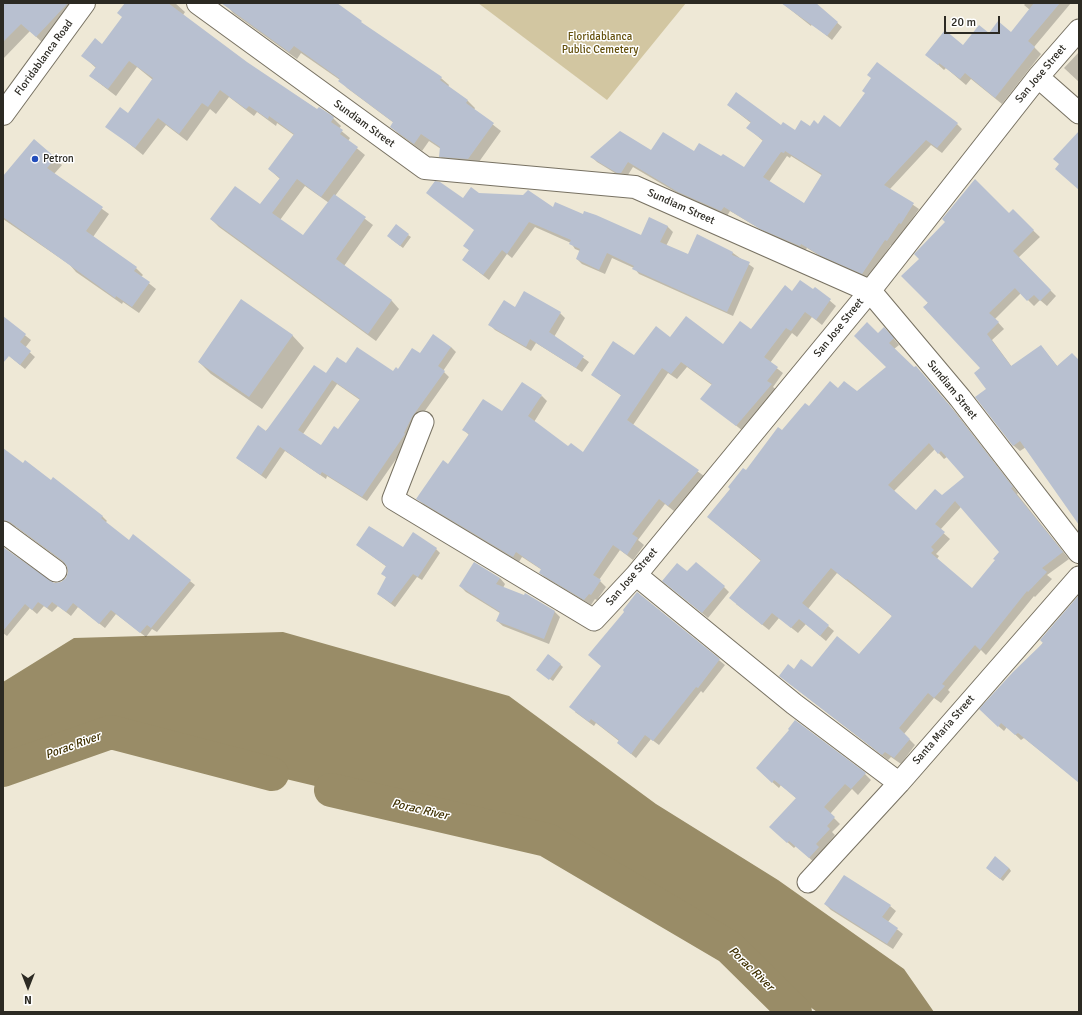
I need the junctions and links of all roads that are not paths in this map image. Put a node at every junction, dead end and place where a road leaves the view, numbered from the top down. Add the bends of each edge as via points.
1 (84, 3) edge
2 (198, 3) edge
3 (1079, 30) edge
4 (1038, 77) junction
5 (1079, 113) edge
6 (3, 114) edge
7 (870, 291) junction
8 (423, 422) dead end
9 (3, 532) edge
10 (1079, 552) edge
11 (56, 571) dead end
12 (636, 575) junction
13 (1079, 577) edge
14 (899, 783) junction
15 (808, 882) dead end

1 - 6 street, Floridablanca Road
2 - 7 street, Sundiam Street via 425,168 635,187
3 - 4 street, San Jose Street
4 - 5 street
4 - 7 street, San Jose Street
7 - 10 street, Sundiam Street via 960,398
7 - 12 street, San Jose Street
8 - 12 street, San Jose Street via 393,499 594,620
9 - 11 street
12 - 14 street via 794,704
13 - 14 street, Santa Maria Street
14 - 15 street, Santa Maria Street

